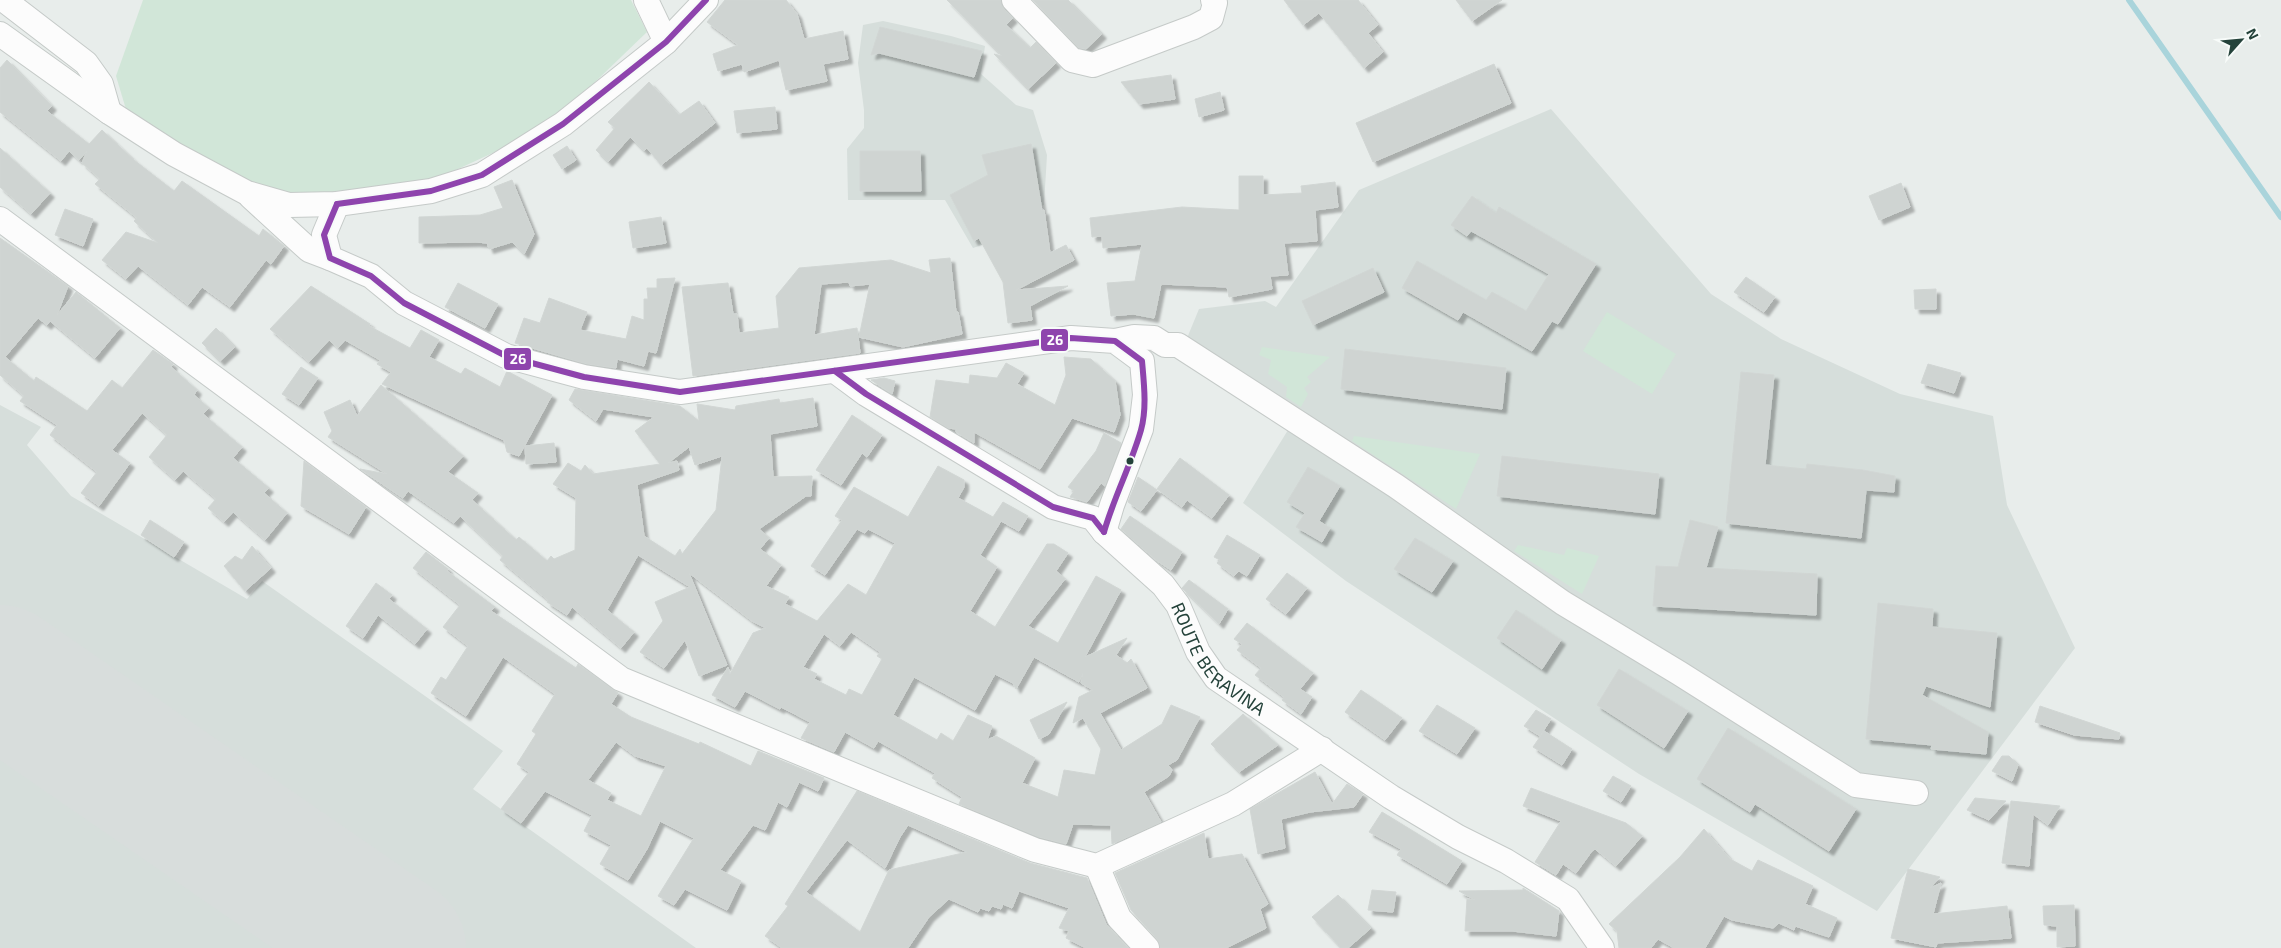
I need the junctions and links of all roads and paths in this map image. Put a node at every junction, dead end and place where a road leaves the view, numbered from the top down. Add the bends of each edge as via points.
1 (4, 0) edge
2 (646, 0) edge
3 (706, 0) edge
4 (1014, 0) edge
5 (1213, 0) edge
6 (0, 34) edge
7 (666, 42) junction
8 (109, 112) junction
9 (247, 193) junction
10 (337, 204) junction
11 (0, 219) edge
12 (330, 258) junction
13 (1115, 341) junction
14 (836, 371) junction
15 (1104, 532) junction
16 (1322, 749) junction
17 (1916, 793) dead end
18 (1097, 866) junction
19 (1147, 948) edge
20 (1602, 948) edge

1 - 8 street via 86,63 101,84
2 - 7 street
3 - 7 street
4 - 5 street via 1072,60 1093,65 1212,18
6 - 8 street
7 - 10 street via 564,124 482,176 430,191
8 - 9 street via 174,154
9 - 10 street via 289,205
9 - 12 street via 310,250
10 - 12 street via 324,235
11 - 18 street via 621,679 1035,850
12 - 14 street via 371,276 404,303 506,356 584,377 680,392
13 - 14 street via 1071,338
13 - 15 street via 1142,361 1145,395 1141,429
13 - 17 street via 1140,337 1154,338 1165,346 1178,345 1396,486 1563,603 1856,786
14 - 15 street, ROUTE BERAVINA via 866,394 1053,507 1093,518
15 - 16 street, ROUTE BERAVINA via 1163,585 1178,605 1198,652 1216,678
16 - 18 street via 1233,804
16 - 20 street, ROUTE BERAVINA via 1391,797 1568,899
18 - 19 street via 1119,918

